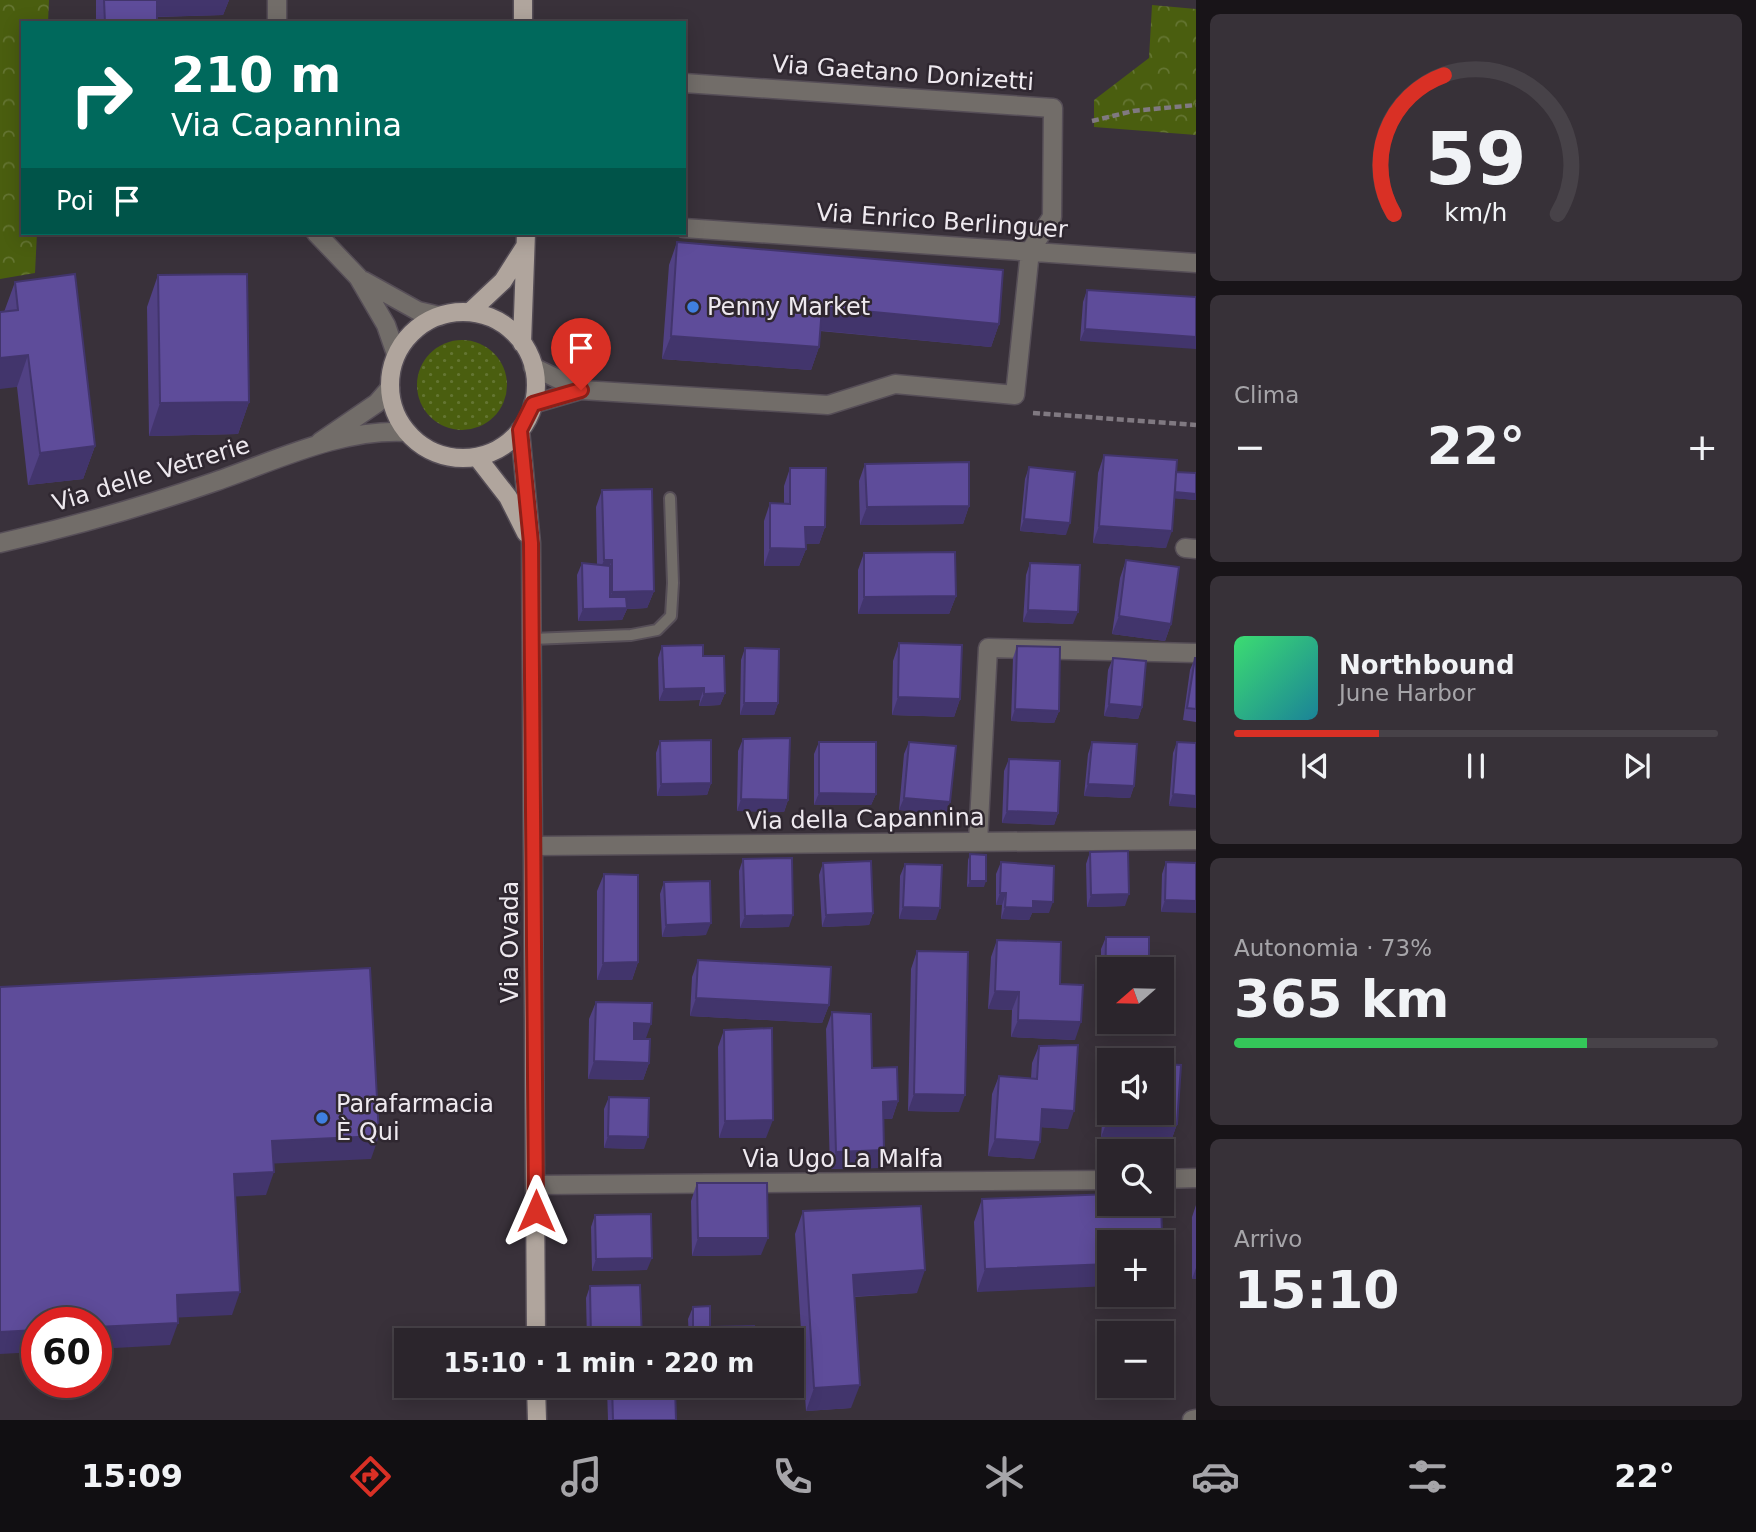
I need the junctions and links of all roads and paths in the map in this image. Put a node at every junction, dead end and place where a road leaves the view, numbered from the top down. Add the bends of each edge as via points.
1 (277, 0) edge
2 (523, 0) edge
3 (277, 21) edge
4 (523, 21) edge
5 (686, 83) edge
6 (1196, 105) edge
7 (1092, 121) dead end
8 (686, 228) edge
9 (318, 235) edge
10 (526, 239) edge
11 (1030, 251) junction
12 (1196, 263) edge
13 (358, 278) junction
14 (470, 313) junction
15 (440, 316) junction
16 (522, 342) junction
17 (396, 354) junction
18 (534, 368) junction
19 (390, 388) junction
20 (581, 390) junction
21 (533, 404) junction
22 (1032, 413) dead end
23 (1196, 425) edge
24 (520, 430) junction
25 (407, 432) junction
26 (314, 447) junction
27 (477, 457) junction
28 (670, 498) dead end
29 (0, 543) edge
30 (531, 543) junction
31 (532, 639) junction
32 (1196, 653) edge
33 (1196, 839) edge
34 (978, 842) junction
35 (534, 846) junction
36 (1196, 1178) edge
37 (1174, 1179) edge
38 (1097, 1180) edge
39 (536, 1185) junction
40 (536, 1328) edge
41 (536, 1398) edge
42 (537, 1420) edge

1 - 3 street
2 - 4 main road
5 - 11 street, Via Gaetano Donizetti via 1054,108 1052,216
6 - 7 path via 1133,111
8 - 11 street, Via Enrico Berlinguer
9 - 13 street
10 - 14 main road via 503,281
10 - 16 main road
11 - 12 street, Via Enrico Berlinguer
11 - 20 street via 1016,395 895,384 828,405
13 - 15 street via 418,311
13 - 17 street via 386,325
14 - 15 main road
14 - 16 main road via 489,317
15 - 17 main road via 415,331
16 - 18 main road
17 - 19 main road
18 - 20 street
18 - 21 main road
19 - 25 main road via 394,411
19 - 26 street, Via delle Vetrerie via 377,403
20 - 21 street
21 - 24 main road
22 - 23 path
24 - 27 main road via 501,447
24 - 30 main road, Via Ovada
25 - 26 street, Via delle Vetrerie via 383,431
25 - 27 main road via 433,453
26 - 29 street, Via delle Vetrerie via 66,528
27 - 30 main road, Via Ovada via 508,497
28 - 31 lane via 671,616 657,630 631,635
30 - 31 main road, Via Ovada
31 - 35 main road, Via Ovada
32 - 34 street via 988,648
33 - 34 street, Via della Capannina
34 - 35 street, Via della Capannina
35 - 39 main road, Via Ovada
36 - 37 street
38 - 39 street, Via Ugo La Malfa
39 - 40 main road, Via Ovada
41 - 42 main road

